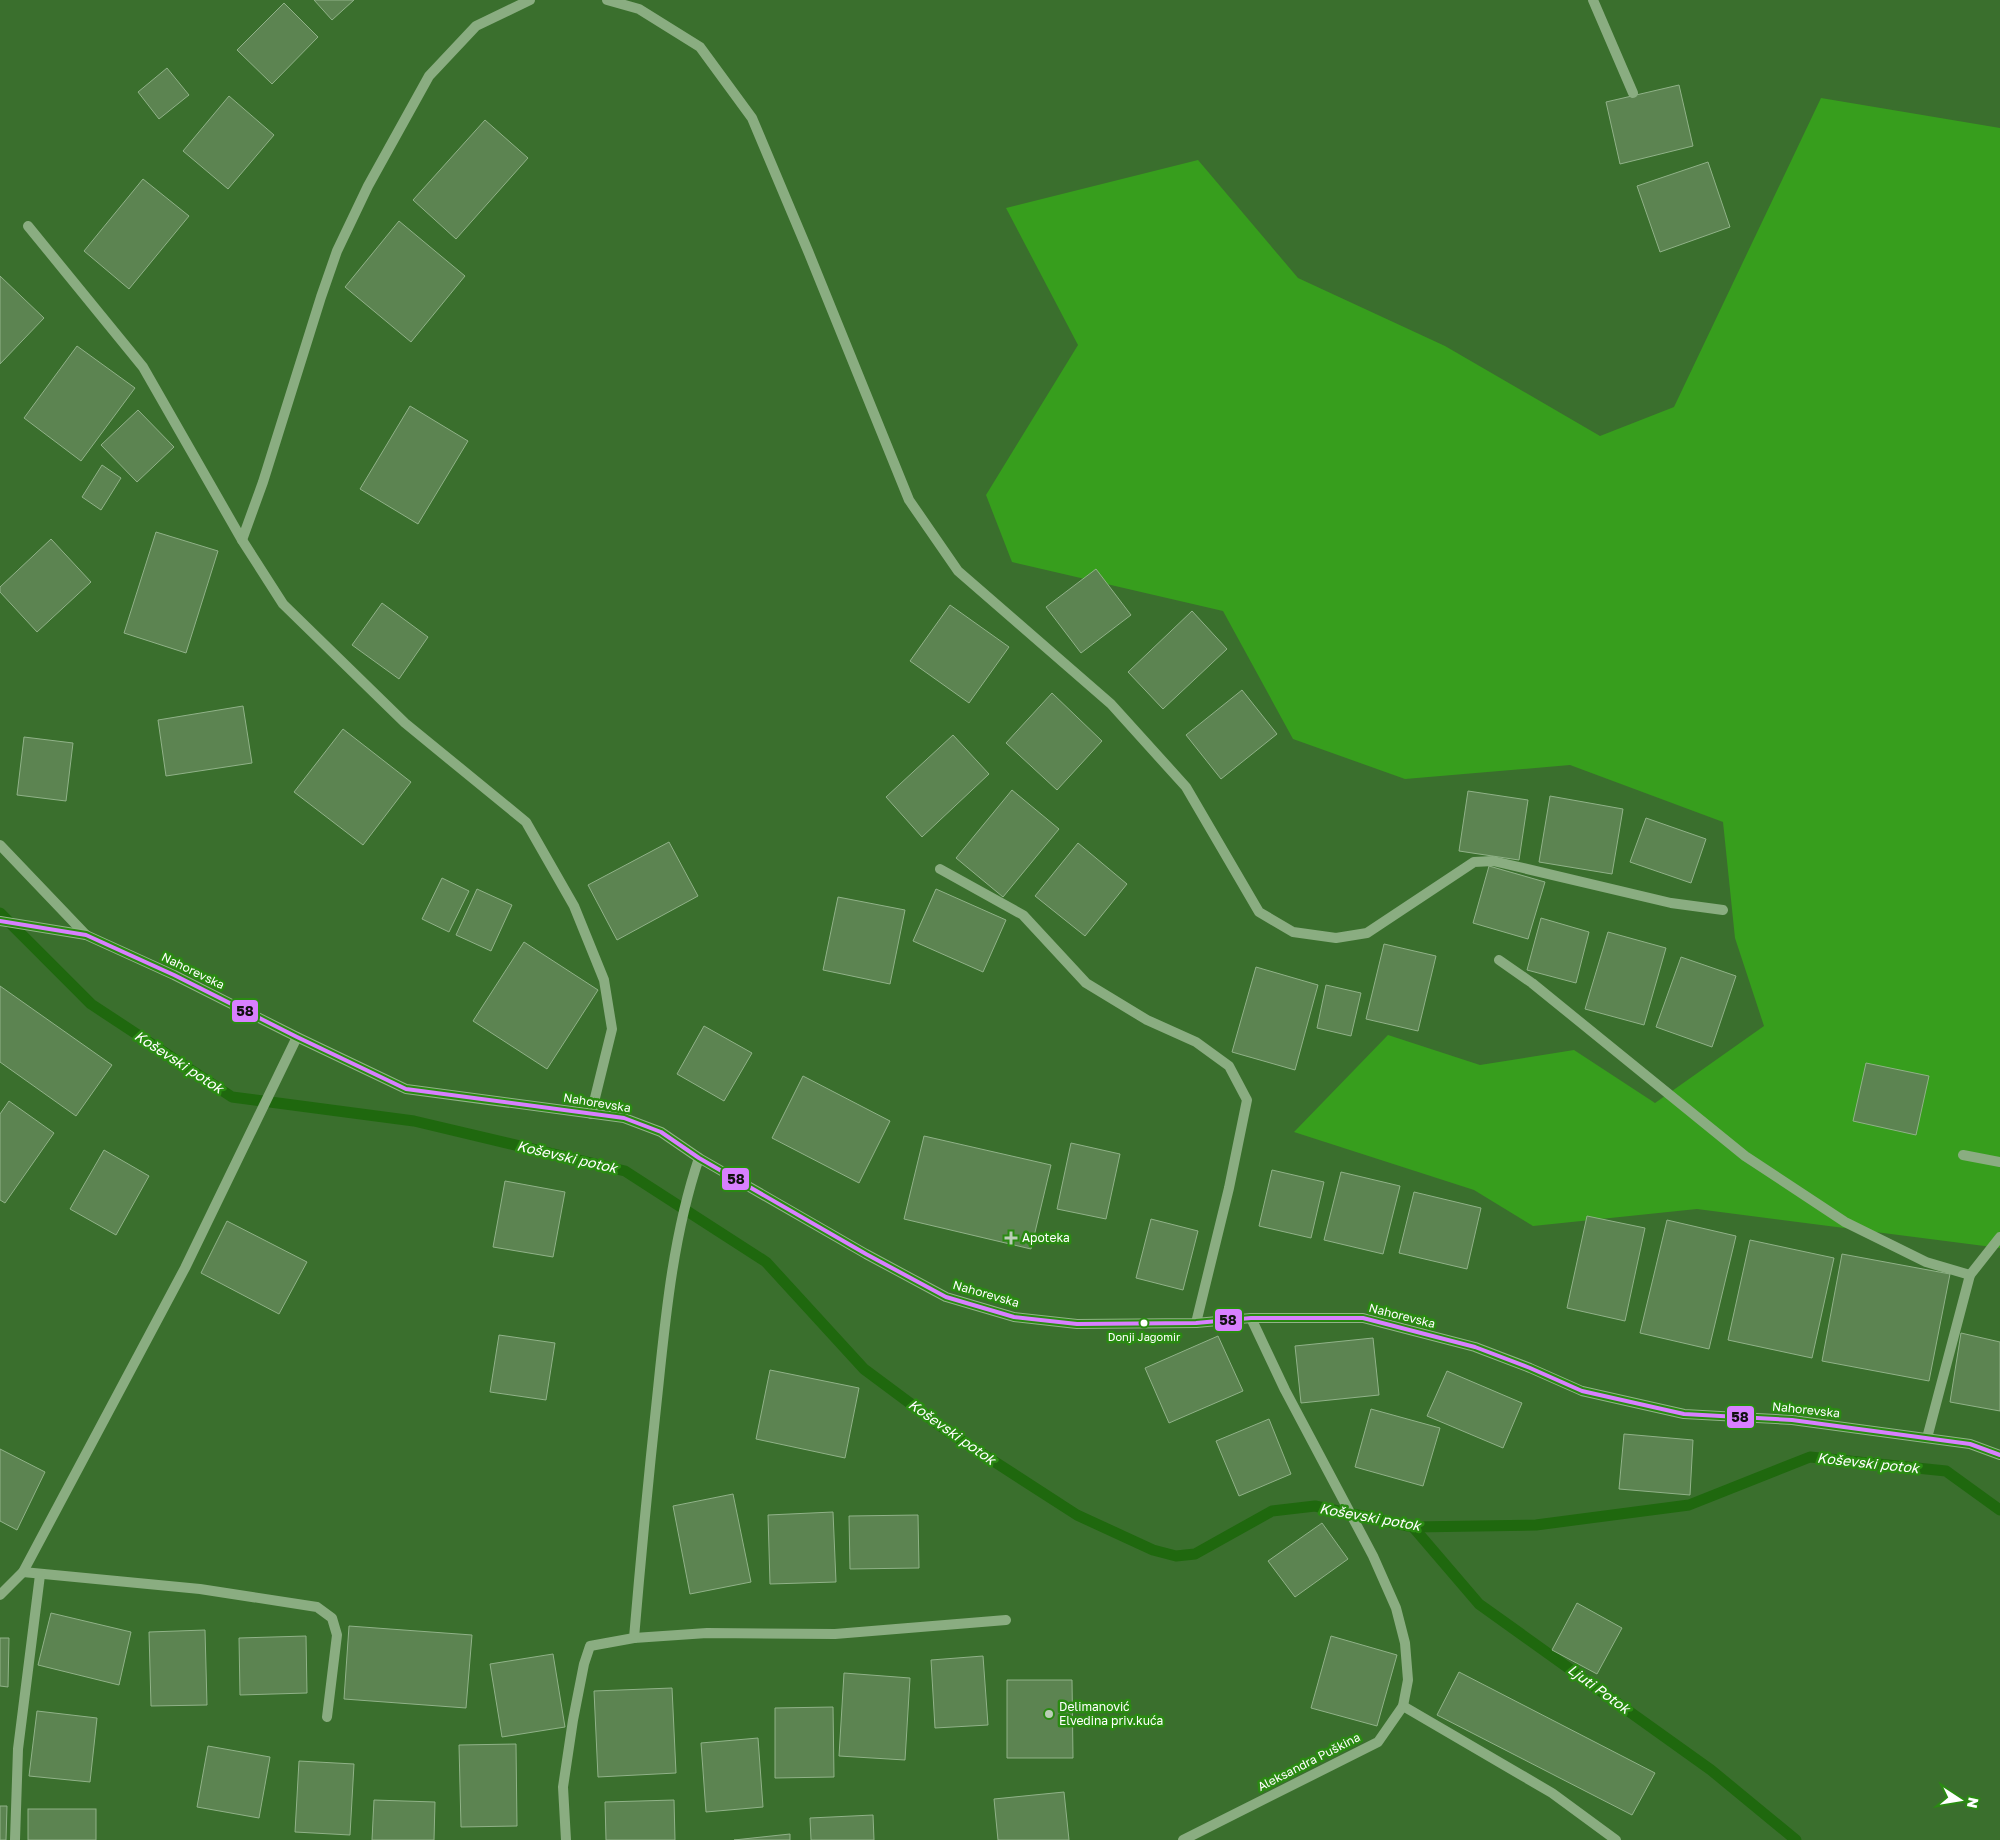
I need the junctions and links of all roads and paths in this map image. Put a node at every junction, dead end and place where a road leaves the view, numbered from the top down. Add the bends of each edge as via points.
1 (530, 0) edge
2 (607, 0) edge
3 (1593, 0) edge
4 (1633, 93) dead end
5 (28, 226) dead end
6 (242, 540) junction
7 (0, 845) edge
8 (940, 869) dead end
9 (1723, 910) dead end
10 (0, 922) edge
11 (86, 935) junction
12 (1499, 960) dead end
13 (297, 1037) junction
14 (591, 1114) junction
15 (1964, 1155) dead end
16 (699, 1158) junction
17 (2000, 1162) edge
18 (2000, 1237) edge
19 (1970, 1275) junction
20 (1251, 1318) junction
21 (1196, 1323) junction
22 (1927, 1438) junction
23 (2000, 1455) edge
24 (23, 1572) junction
25 (40, 1575) junction
26 (0, 1595) edge
27 (1006, 1620) dead end
28 (634, 1638) junction
29 (1403, 1706) junction
30 (326, 1717) dead end
31 (15, 1840) edge
32 (566, 1840) edge
33 (1185, 1840) edge
34 (1616, 1840) edge

1 - 6 street via 476,26 429,76 372,178 337,251
2 - 9 street via 639,9 700,47 752,118 909,500 958,571 1111,704 1186,787 1259,912 1293,932 1336,938 1367,933 1474,862 1481,861 1671,903
3 - 4 street
5 - 6 street via 143,367
6 - 14 street via 283,604 405,723 526,822 574,906 604,980 612,1029
7 - 11 street
8 - 21 street via 1024,915 1086,983 1147,1020 1196,1042 1229,1066 1247,1100
10 - 11 street, Nahorevska
11 - 13 street, Nahorevska
12 - 19 street via 1532,983 1752,1161 1845,1222 1926,1262
13 - 14 street, Nahorevska via 406,1089
13 - 24 street via 185,1268
14 - 16 street, Nahorevska via 624,1118 661,1132
15 - 17 street
16 - 21 street, Nahorevska via 946,1296 1014,1317 1077,1324
16 - 28 street via 675,1252 664,1330
18 - 19 street
19 - 22 street
20 - 21 street, Nahorevska
20 - 22 street, Nahorevska via 1362,1318 1475,1347 1582,1392 1684,1414 1792,1420
20 - 29 street, Aleksandra Puškina via 1373,1556 1396,1608 1405,1643 1408,1680
22 - 23 street, Nahorevska via 1970,1444
24 - 25 street
24 - 26 street
25 - 30 street via 200,1590 317,1607 332,1618 337,1636
25 - 31 street via 18,1749
27 - 28 street via 835,1634 706,1633
28 - 32 street via 590,1646 573,1720 563,1787
29 - 33 street, Aleksandra Puškina via 1378,1742
29 - 34 street via 1552,1793

